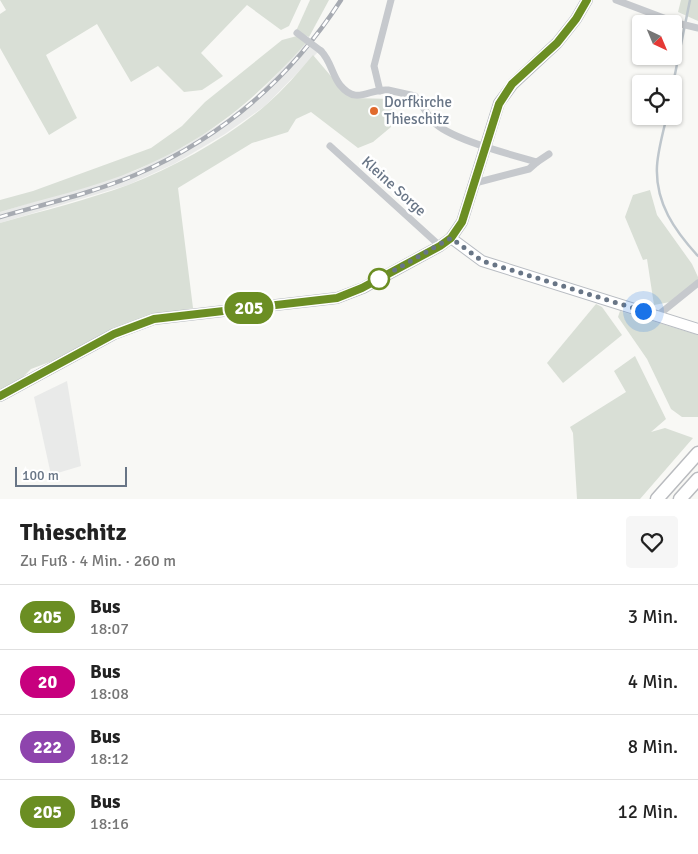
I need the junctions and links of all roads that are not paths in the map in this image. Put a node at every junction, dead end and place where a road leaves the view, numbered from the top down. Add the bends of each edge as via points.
1 (391, 0) edge
2 (587, 0) edge
3 (616, 0) edge
4 (698, 21) edge
5 (693, 27) edge
6 (297, 32) dead end
7 (380, 91) junction
8 (330, 146) dead end
9 (487, 147) junction
10 (549, 154) dead end
11 (537, 162) junction
12 (475, 183) junction
13 (451, 238) junction
14 (440, 246) junction
15 (698, 283) edge
16 (657, 316) junction
17 (698, 329) edge
18 (0, 396) edge
19 (698, 453) edge
20 (698, 479) edge
21 (662, 494) edge
22 (680, 499) edge

1 - 7 street via 374,66
2 - 9 main road via 557,43 512,84 499,104
3 - 5 street
4 - 5 street
6 - 7 street, bridge via 327,57 341,86 350,94 362,96
7 - 9 street via 415,96 434,123
8 - 14 street, Kleine Sorge
9 - 11 street
9 - 12 main road
10 - 11 street
11 - 12 street via 529,168
12 - 13 main road via 462,222
13 - 14 main road
13 - 16 main road via 482,261
14 - 18 main road via 337,298 154,319 114,334
15 - 16 street
16 - 17 main road
19 - 21 highway
20 - 22 highway

